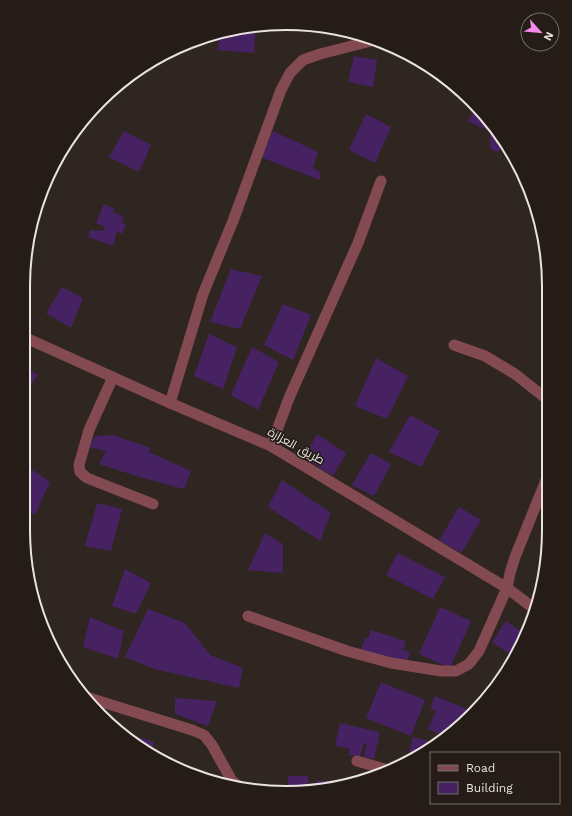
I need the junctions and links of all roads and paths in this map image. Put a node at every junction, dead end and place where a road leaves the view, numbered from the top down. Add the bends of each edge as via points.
1 (364, 43) edge
2 (381, 181) dead end
3 (30, 340) edge
4 (454, 345) dead end
5 (113, 377) junction
6 (542, 395) edge
7 (170, 403) junction
8 (271, 446) junction
9 (542, 490) edge
10 (153, 504) dead end
11 (507, 588) junction
12 (530, 605) edge
13 (248, 616) dead end
14 (96, 701) edge
15 (357, 761) dead end
16 (381, 768) edge
17 (231, 780) edge

1 - 7 street via 303,60 290,72 203,294
2 - 8 street via 358,243
3 - 5 street, طريق العزازة
4 - 6 street via 485,356 515,374
5 - 7 street, طريق العزازة
5 - 10 street via 89,430 79,465 80,472 86,478
7 - 8 street, طريق العزازة
8 - 11 street, طريق العزازة
9 - 11 street via 515,557
11 - 12 street, طريق العزازة
11 - 13 street via 479,651 469,664 456,670 391,663 346,651
14 - 17 street via 204,735
15 - 16 street

